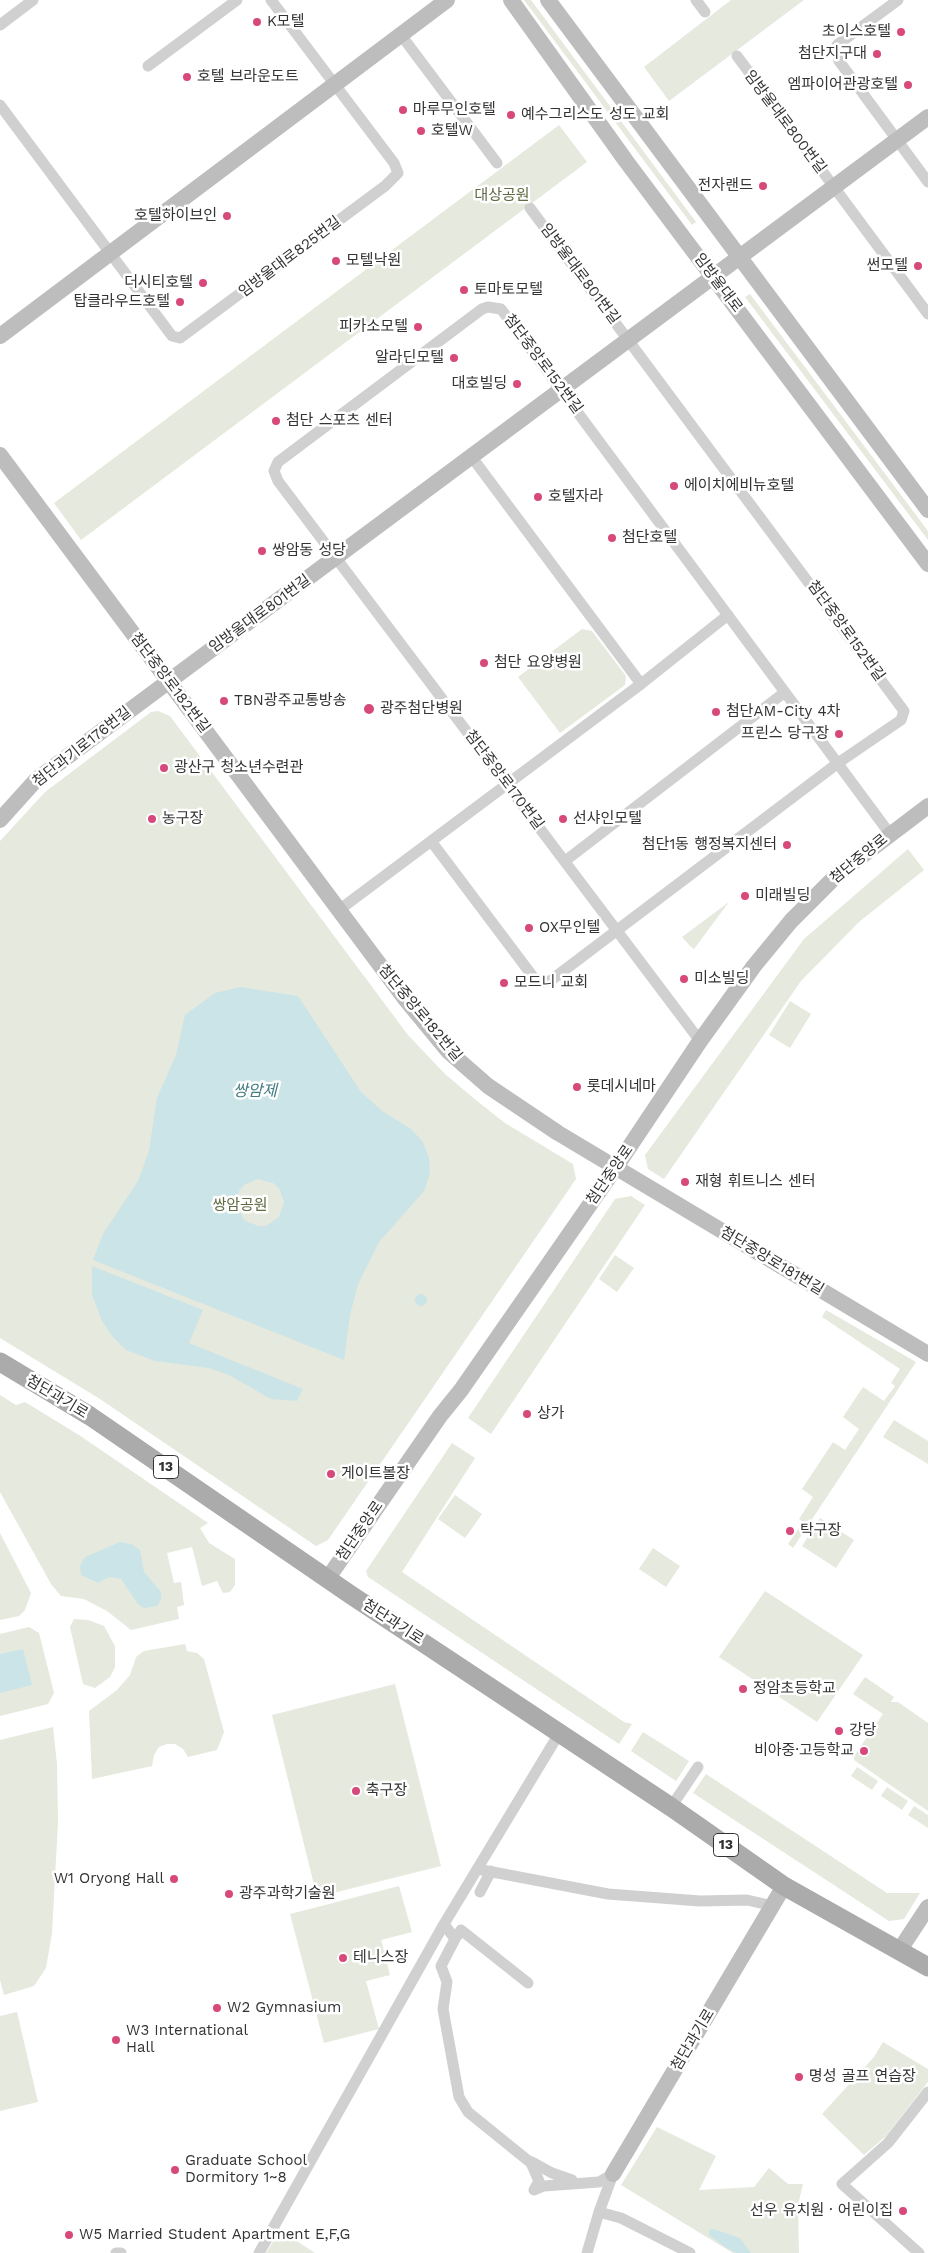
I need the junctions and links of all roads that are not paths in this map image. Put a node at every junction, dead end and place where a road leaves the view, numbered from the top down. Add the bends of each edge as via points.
1 (33, 0) edge
2 (237, 0) edge
3 (271, 0) edge
4 (447, 0) edge
5 (510, 0) edge
6 (548, 0) edge
7 (696, 0) edge
8 (898, 0) edge
9 (705, 12) dead end
10 (0, 25) edge
11 (401, 35) junction
12 (737, 56) dead end
13 (148, 66) dead end
14 (335, 85) junction
15 (0, 105) edge
16 (928, 117) edge
17 (897, 140) junction
18 (497, 163) dead end
19 (928, 182) edge
20 (834, 187) junction
21 (530, 208) dead end
22 (112, 254) junction
23 (740, 258) junction
24 (713, 278) junction
25 (928, 314) edge
26 (0, 336) edge
27 (629, 340) junction
28 (562, 388) junction
29 (0, 455) edge
30 (471, 456) junction
31 (928, 510) edge
32 (336, 558) junction
33 (928, 564) edge
34 (728, 615) junction
35 (169, 681) junction
36 (640, 684) junction
37 (785, 692) junction
38 (838, 763) junction
39 (506, 784) junction
40 (928, 806) edge
41 (0, 820) edge
42 (890, 834) junction
43 (431, 840) junction
44 (565, 861) junction
45 (339, 910) junction
46 (617, 931) junction
47 (700, 1042) junction
48 (616, 1167) junction
49 (928, 1354) edge
50 (0, 1362) edge
51 (328, 1578) junction
52 (560, 1732) junction
53 (698, 1767) dead end
54 (671, 1806) junction
55 (477, 1869) junction
56 (491, 1871) junction
57 (784, 1886) junction
58 (480, 1892) dead end
59 (772, 1906) junction
60 (928, 1907) edge
61 (444, 1924) junction
62 (456, 1939) junction
63 (899, 1951) junction
64 (928, 1967) edge
65 (528, 1983) dead end
66 (928, 2092) edge
67 (528, 2160) junction
68 (613, 2174) junction
69 (579, 2182) junction
70 (598, 2212) junction
71 (116, 2253) edge
72 (121, 2253) edge
73 (259, 2253) edge
74 (587, 2253) edge
75 (690, 2253) edge
76 (919, 2253) edge

1 - 10 street
2 - 13 street
3 - 14 street, 임방울대로825번길
4 - 11 street
5 - 24 street, 임방울대로
6 - 23 street
7 - 9 street
8 - 17 street via 837,45 839,61
11 - 14 street
11 - 18 street
12 - 20 street, 임방울대로800번길
14 - 22 street
14 - 22 street, 임방울대로825번길 via 394,163 398,173 385,186 180,338 172,336
15 - 22 street, 임방울대로825번길
16 - 17 street, 임방울대로800번길
17 - 19 street
17 - 20 street, 임방울대로800번길
20 - 23 street, 임방울대로800번길
20 - 25 street
21 - 27 street, 임방울대로801번길
22 - 26 street
23 - 24 street, 임방울대로800번길
23 - 31 street
24 - 27 street, 임방울대로801번길
24 - 33 street, 임방울대로
27 - 28 street, 임방울대로801번길
27 - 38 street, 첨단중앙로152번길 via 904,711 900,720
28 - 30 street, 임방울대로801번길
28 - 32 street, 첨단중앙로152번길 via 501,309 488,307 278,462 275,476
28 - 34 street, 첨단중앙로152번길
29 - 35 street, 첨단중앙로182번길
30 - 32 street, 임방울대로801번길
30 - 36 street
32 - 35 street, 임방울대로801번길
32 - 39 street, 첨단중앙로170번길
34 - 36 street
34 - 37 street, 첨단중앙로152번길
35 - 41 street, 첨단과기로176번길 via 36,780
35 - 45 street, 첨단중앙로182번길
36 - 39 street
37 - 38 street, 첨단중앙로152번길
37 - 44 street
38 - 42 street, 첨단중앙로152번길
38 - 46 street, 첨단중앙로152번길
39 - 43 street
39 - 44 street, 첨단중앙로170번길
40 - 42 street, 첨단중앙로
42 - 47 street, 첨단중앙로 via 837,875 791,921 754,966
43 - 45 street
43 - 46 street via 534,978 542,982 550,981
44 - 46 street, 첨단중앙로170번길
45 - 48 street, 첨단중앙로182번길 via 431,1032 467,1069 518,1108
46 - 47 street, 첨단중앙로170번길
47 - 48 street, 첨단중앙로
48 - 49 street, 첨단중앙로181번길
48 - 51 street, 첨단중앙로
50 - 51 main road, 첨단과기로 / 13 via 90,1416
51 - 52 main road, 첨단과기로 / 13
52 - 54 main road, 첨단과기로 / 13
52 - 55 street
53 - 54 street
54 - 57 main road, 첨단과기로 / 13
55 - 56 street
55 - 61 street
56 - 58 street
56 - 59 street via 608,1894 700,1901 747,1900
57 - 59 street, 첨단과기로
57 - 63 main road, 첨단과기로 / 13
59 - 68 street, 첨단과기로
60 - 63 street
61 - 62 street
61 - 73 street
62 - 65 street via 461,1930
62 - 67 street via 441,1966 447,1982 442,2009 458,2097 468,2112
63 - 64 main road, 첨단과기로 / 13
66 - 76 street via 888,2142 842,2184
67 - 69 street via 552,2174
67 - 69 street via 538,2176 538,2185 532,2193 544,2186
68 - 69 street via 599,2182
68 - 70 street
70 - 74 street
70 - 75 street via 621,2218
71 - 72 street

